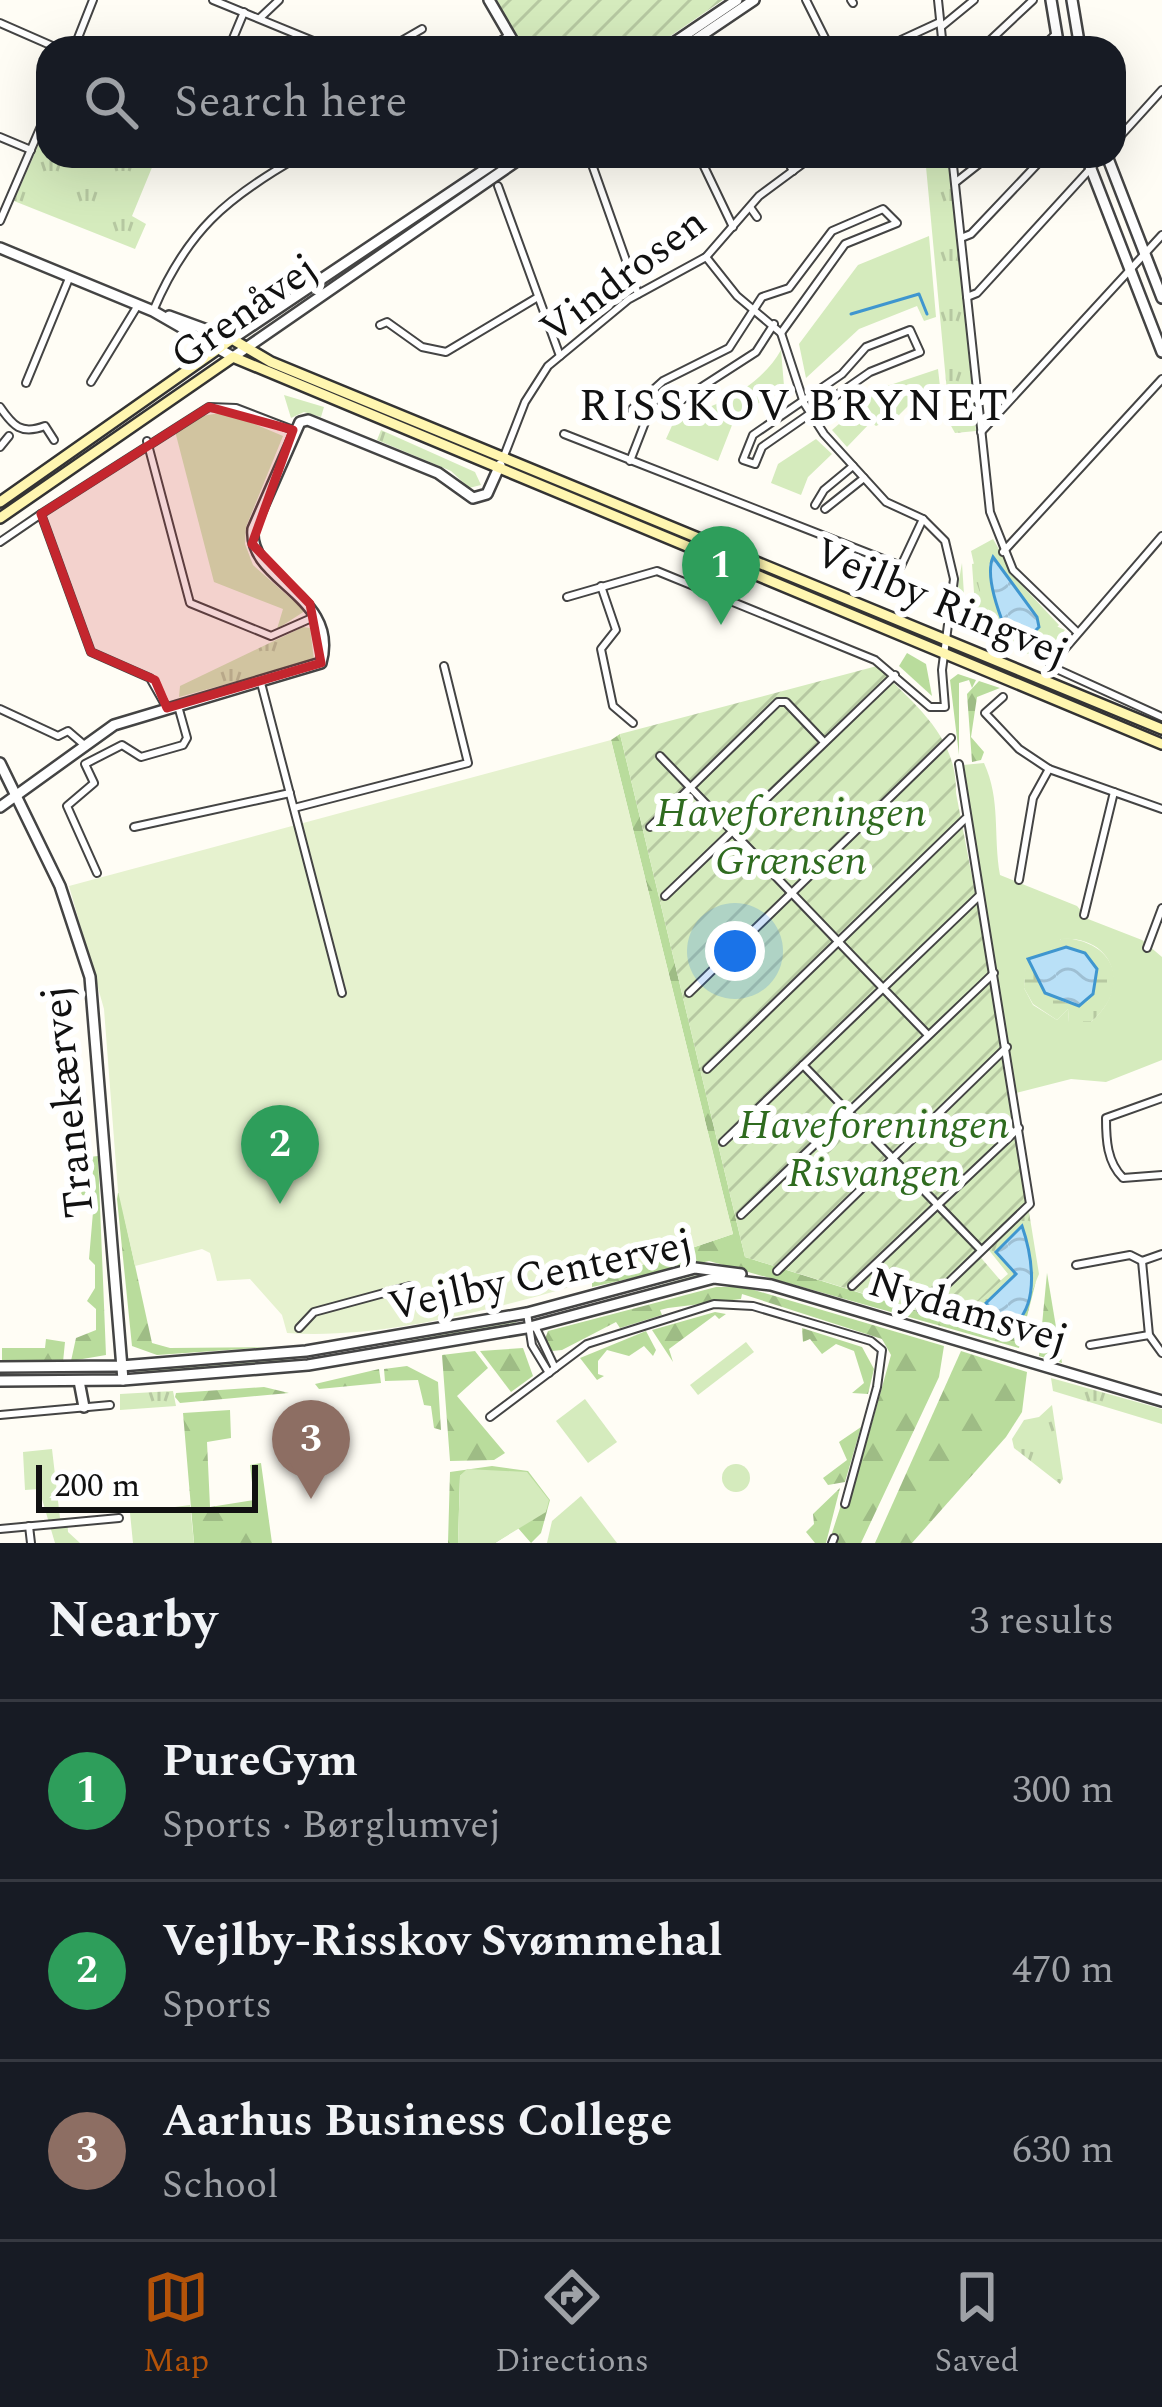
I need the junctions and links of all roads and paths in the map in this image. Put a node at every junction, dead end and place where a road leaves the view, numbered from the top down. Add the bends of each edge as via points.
1 (93, 0) edge
2 (213, 0) edge
3 (279, 0) edge
4 (489, 0) edge
5 (736, 0) edge
6 (754, 0) edge
7 (806, 0) edge
8 (938, 0) edge
9 (974, 0) edge
10 (1033, 0) edge
11 (1051, 0) edge
12 (1072, 0) edge
13 (244, 13) junction
14 (258, 19) junction
15 (0, 23) edge
16 (941, 24) junction
17 (422, 29) dead end
18 (1056, 34) edge
19 (510, 35) edge
20 (79, 36) edge
21 (234, 36) edge
22 (300, 36) edge
23 (410, 36) edge
24 (684, 36) edge
25 (701, 36) edge
26 (824, 36) edge
27 (911, 36) edge
28 (942, 36) edge
29 (995, 36) edge
30 (1078, 36) edge
31 (36, 39) edge
32 (1162, 90) edge
33 (1126, 129) edge
34 (0, 136) edge
35 (36, 138) edge
36 (31, 150) junction
37 (282, 168) edge
38 (488, 168) edge
39 (507, 168) edge
40 (593, 168) edge
41 (705, 168) edge
42 (791, 168) edge
43 (797, 168) edge
44 (804, 168) edge
45 (954, 168) edge
46 (974, 168) edge
47 (1034, 168) edge
48 (1110, 168) edge
49 (1090, 170) joint
50 (793, 171) junction
51 (807, 172) dead end
52 (956, 182) junction
53 (498, 186) dead end
54 (750, 207) junction
55 (757, 217) dead end
56 (0, 220) edge
57 (733, 227) junction
58 (1162, 235) edge
59 (961, 238) junction
60 (0, 248) edge
61 (1144, 255) junction
62 (706, 257) junction
63 (1129, 272) junction
64 (70, 276) junction
65 (638, 294) junction
66 (538, 297) junction
67 (968, 297) junction
68 (1162, 298) edge
69 (138, 304) junction
70 (753, 309) junction
71 (153, 311) junction
72 (775, 323) junction
73 (380, 325) dead end
74 (782, 333) junction
75 (232, 339) junction
76 (219, 348) junction
77 (247, 348) junction
78 (1162, 352) edge
79 (560, 356) junction
80 (233, 357) junction
81 (663, 380) junction
82 (1162, 380) edge
83 (91, 382) dead end
84 (26, 383) dead end
85 (670, 397) junction
86 (804, 403) junction
87 (0, 407) edge
88 (811, 415) junction
89 (646, 420) junction
90 (293, 430) junction
91 (981, 432) junction
92 (564, 434) dead end
93 (9, 436) dead end
94 (53, 440) dead end
95 (147, 441) junction
96 (0, 447) edge
97 (504, 456) junction
98 (630, 460) junction
99 (853, 466) junction
100 (499, 469) junction
101 (864, 478) junction
102 (0, 502) edge
103 (40, 514) junction
104 (0, 518) edge
105 (923, 519) junction
106 (1162, 536) edge
107 (0, 542) edge
108 (1003, 551) junction
109 (601, 586) junction
110 (567, 597) dead end
111 (314, 617) junction
112 (1077, 632) junction
113 (946, 637) junction
114 (944, 652) junction
115 (444, 666) dead end
116 (895, 674) junction
117 (261, 683) junction
118 (1003, 697) dead end
119 (173, 707) junction
120 (0, 709) edge
121 (1162, 717) edge
122 (633, 723) dead end
123 (1162, 729) edge
124 (951, 738) dead end
125 (824, 742) junction
126 (1162, 744) edge
127 (79, 746) junction
128 (661, 756) dead end
129 (0, 763) edge
130 (85, 764) junction
131 (959, 764) dead end
132 (1048, 769) junction
133 (690, 788) junction
134 (1114, 792) junction
135 (290, 793) junction
136 (17, 794) junction
137 (0, 807) edge
138 (294, 808) junction
139 (1162, 809) edge
140 (965, 819) junction
141 (134, 827) dead end
142 (650, 827) dead end
143 (733, 831) junction
144 (98, 873) dead end
145 (1019, 880) dead end
146 (792, 892) junction
147 (664, 896) dead end
148 (980, 896) junction
149 (1162, 908) edge
150 (1084, 915) dead end
151 (838, 940) junction
152 (1147, 948) dead end
153 (995, 973) junction
154 (883, 988) junction
155 (342, 993) dead end
156 (689, 993) dead end
157 (928, 1035) junction
158 (1008, 1047) junction
159 (803, 1065) junction
160 (707, 1069) dead end
161 (1162, 1098) edge
162 (847, 1112) junction
163 (1019, 1129) junction
164 (723, 1142) dead end
165 (892, 1159) junction
166 (1162, 1174) edge
167 (936, 1205) junction
168 (741, 1215) dead end
169 (981, 1250) junction
170 (1162, 1254) edge
171 (1142, 1261) junction
172 (1076, 1265) dead end
173 (777, 1270) dead end
174 (757, 1281) junction
175 (410, 1286) dead end
176 (853, 1286) dead end
177 (921, 1309) dead end
178 (527, 1312) junction
179 (530, 1326) junction
180 (299, 1328) dead end
181 (1149, 1335) junction
182 (1090, 1345) dead end
183 (1162, 1353) edge
184 (121, 1366) junction
185 (0, 1367) edge
186 (552, 1371) junction
187 (123, 1380) junction
188 (0, 1381) edge
189 (80, 1382) junction
190 (1162, 1402) edge
191 (110, 1405) dead end
192 (84, 1407) junction
193 (0, 1414) edge
194 (490, 1417) dead end
195 (845, 1504) dead end
196 (119, 1518) dead end
197 (29, 1526) junction
198 (0, 1528) edge
199 (31, 1543) edge

1 - 20 street
2 - 13 street
3 - 14 street
4 - 19 street
5 - 24 street
6 - 25 street
7 - 26 street
8 - 16 street
9 - 16 street
10 - 29 street
11 - 18 street
12 - 30 street
13 - 14 street
13 - 21 street
14 - 22 street
15 - 31 street
16 - 27 street
16 - 28 street
17 - 23 street
32 - 33 street
34 - 36 street
35 - 36 street
36 - 56 street
37 - 71 street via 212,214
38 - 75 street, Grenåvej
39 - 77 street, Grenåvej
40 - 65 street
41 - 57 street
42 - 50 street
43 - 50 street, Vindrosen
44 - 51 street
45 - 52 street
46 - 52 street
47 - 59 street
48 - 61 street
49 - 63 street
49 - 67 street
50 - 54 street, Vindrosen
52 - 59 street
53 - 66 street
54 - 55 street, Vindrosen
54 - 57 street, Vindrosen
57 - 62 street, Vindrosen
58 - 61 street
59 - 67 street
60 - 64 street
61 - 63 street
61 - 68 street
62 - 65 street, Vindrosen
62 - 70 street
63 - 78 street
63 - 91 street
64 - 69 street
64 - 84 street
65 - 79 street, Vindrosen
66 - 73 street via 446,352
66 - 79 street
67 - 91 street
69 - 71 street
69 - 83 street
70 - 72 street
70 - 74 street via 789,288 832,231 883,209 896,223 845,244
70 - 81 street via 729,348
71 - 75 street
71 - 76 street
72 - 74 street
72 - 85 street via 733,369 680,400
74 - 86 street
75 - 76 main road, Grenåvej
75 - 77 main road, Vejlby Ringvej
76 - 80 street
76 - 102 main road, Grenåvej
77 - 80 street, Grenåvej
77 - 97 main road, Vejlby Ringvej
79 - 97 street, Vindrosen via 532,387
80 - 100 main road, Vejlby Ringvej
80 - 104 main road, Grenåvej
81 - 85 street
81 - 89 street via 632,409
82 - 108 street
85 - 89 street
86 - 88 street
86 - 88 street via 753,435 743,460 755,464 762,447
86 - 88 street via 871,343 910,330 920,352 870,372
87 - 94 street via 16,428 45,426
88 - 99 street
89 - 98 street
90 - 95 street via 222,406
90 - 100 street via 308,420 438,473 473,498 487,494
90 - 111 street via 252,544
91 - 108 street
92 - 98 street
93 - 96 street
95 - 103 street
95 - 111 street via 190,603 272,636
97 - 100 street
97 - 113 main road, Vejlby Ringvej
98 - 105 street via 901,566
99 - 101 street
99 - 101 street via 820,507
100 - 114 main road, Vejlby Ringvej
101 - 105 street via 886,502
103 - 107 street
103 - 119 street via 92,652 150,678
105 - 113 street via 953,563
106 - 112 street
108 - 112 street via 1023,583
109 - 110 street
109 - 116 street via 657,571
109 - 122 street via 616,630 601,649 613,706
111 - 117 street via 319,666
112 - 121 street, Vejlby Ringvej via 1051,660 1053,671
113 - 114 street
113 - 123 main road, Vejlby Ringvej
114 - 116 street via 945,707 926,705
114 - 126 main road, Vejlby Ringvej
115 - 138 street via 468,763
116 - 125 street
117 - 119 street
117 - 135 street
118 - 132 street via 985,713
119 - 127 street via 114,724
119 - 130 street via 187,738 182,745 141,757 122,745
120 - 127 street via 58,736 68,730
124 - 146 street
125 - 133 street via 782,700
125 - 143 street
127 - 130 street
127 - 136 street
128 - 133 street
129 - 136 street, Tranekærvej
130 - 144 street via 94,783 68,806
131 - 140 street
132 - 134 street
132 - 145 street via 1033,798
133 - 142 street
133 - 143 street
134 - 139 street
134 - 150 street
135 - 138 street
135 - 141 street
136 - 137 street
136 - 184 street, Tranekærvej via 71,913 95,1009
138 - 155 street
140 - 148 street
140 - 151 street
143 - 146 street
143 - 147 street
146 - 151 street
146 - 156 street
148 - 153 street
148 - 154 street
149 - 152 street
151 - 154 street
151 - 160 street
153 - 157 street
153 - 158 street
154 - 157 street
154 - 159 street
157 - 162 street
158 - 163 street
158 - 165 street
159 - 162 street
159 - 164 street
161 - 166 street via 1106,1118 1123,1178
162 - 165 street
162 - 168 street
163 - 167 street
163 - 169 street via 1030,1204
165 - 167 street
165 - 173 street
167 - 169 street
167 - 176 street
169 - 177 street
170 - 171 street
171 - 172 street via 1130,1255
171 - 181 street
174 - 178 street, Vejlby Centervej via 695,1268
174 - 179 street, Vejlby Centervej via 714,1278
174 - 190 street, Nydamsvej
175 - 180 street, Vejlby Centervej via 314,1312
178 - 179 street
178 - 184 street, Vejlby Centervej via 306,1351
179 - 186 street
179 - 187 street, Vejlby Centervej via 308,1365
181 - 182 street
181 - 183 street
184 - 185 street, Vejlby Centervej
184 - 187 street, Tranekærvej
186 - 194 street
186 - 195 street via 604,1335 714,1304 753,1306 871,1341 884,1358
187 - 189 street, Vejlby Centervej
188 - 189 street, Vejlby Centervej
189 - 192 street
191 - 192 street
192 - 193 street
196 - 197 street
197 - 198 street
197 - 199 street

